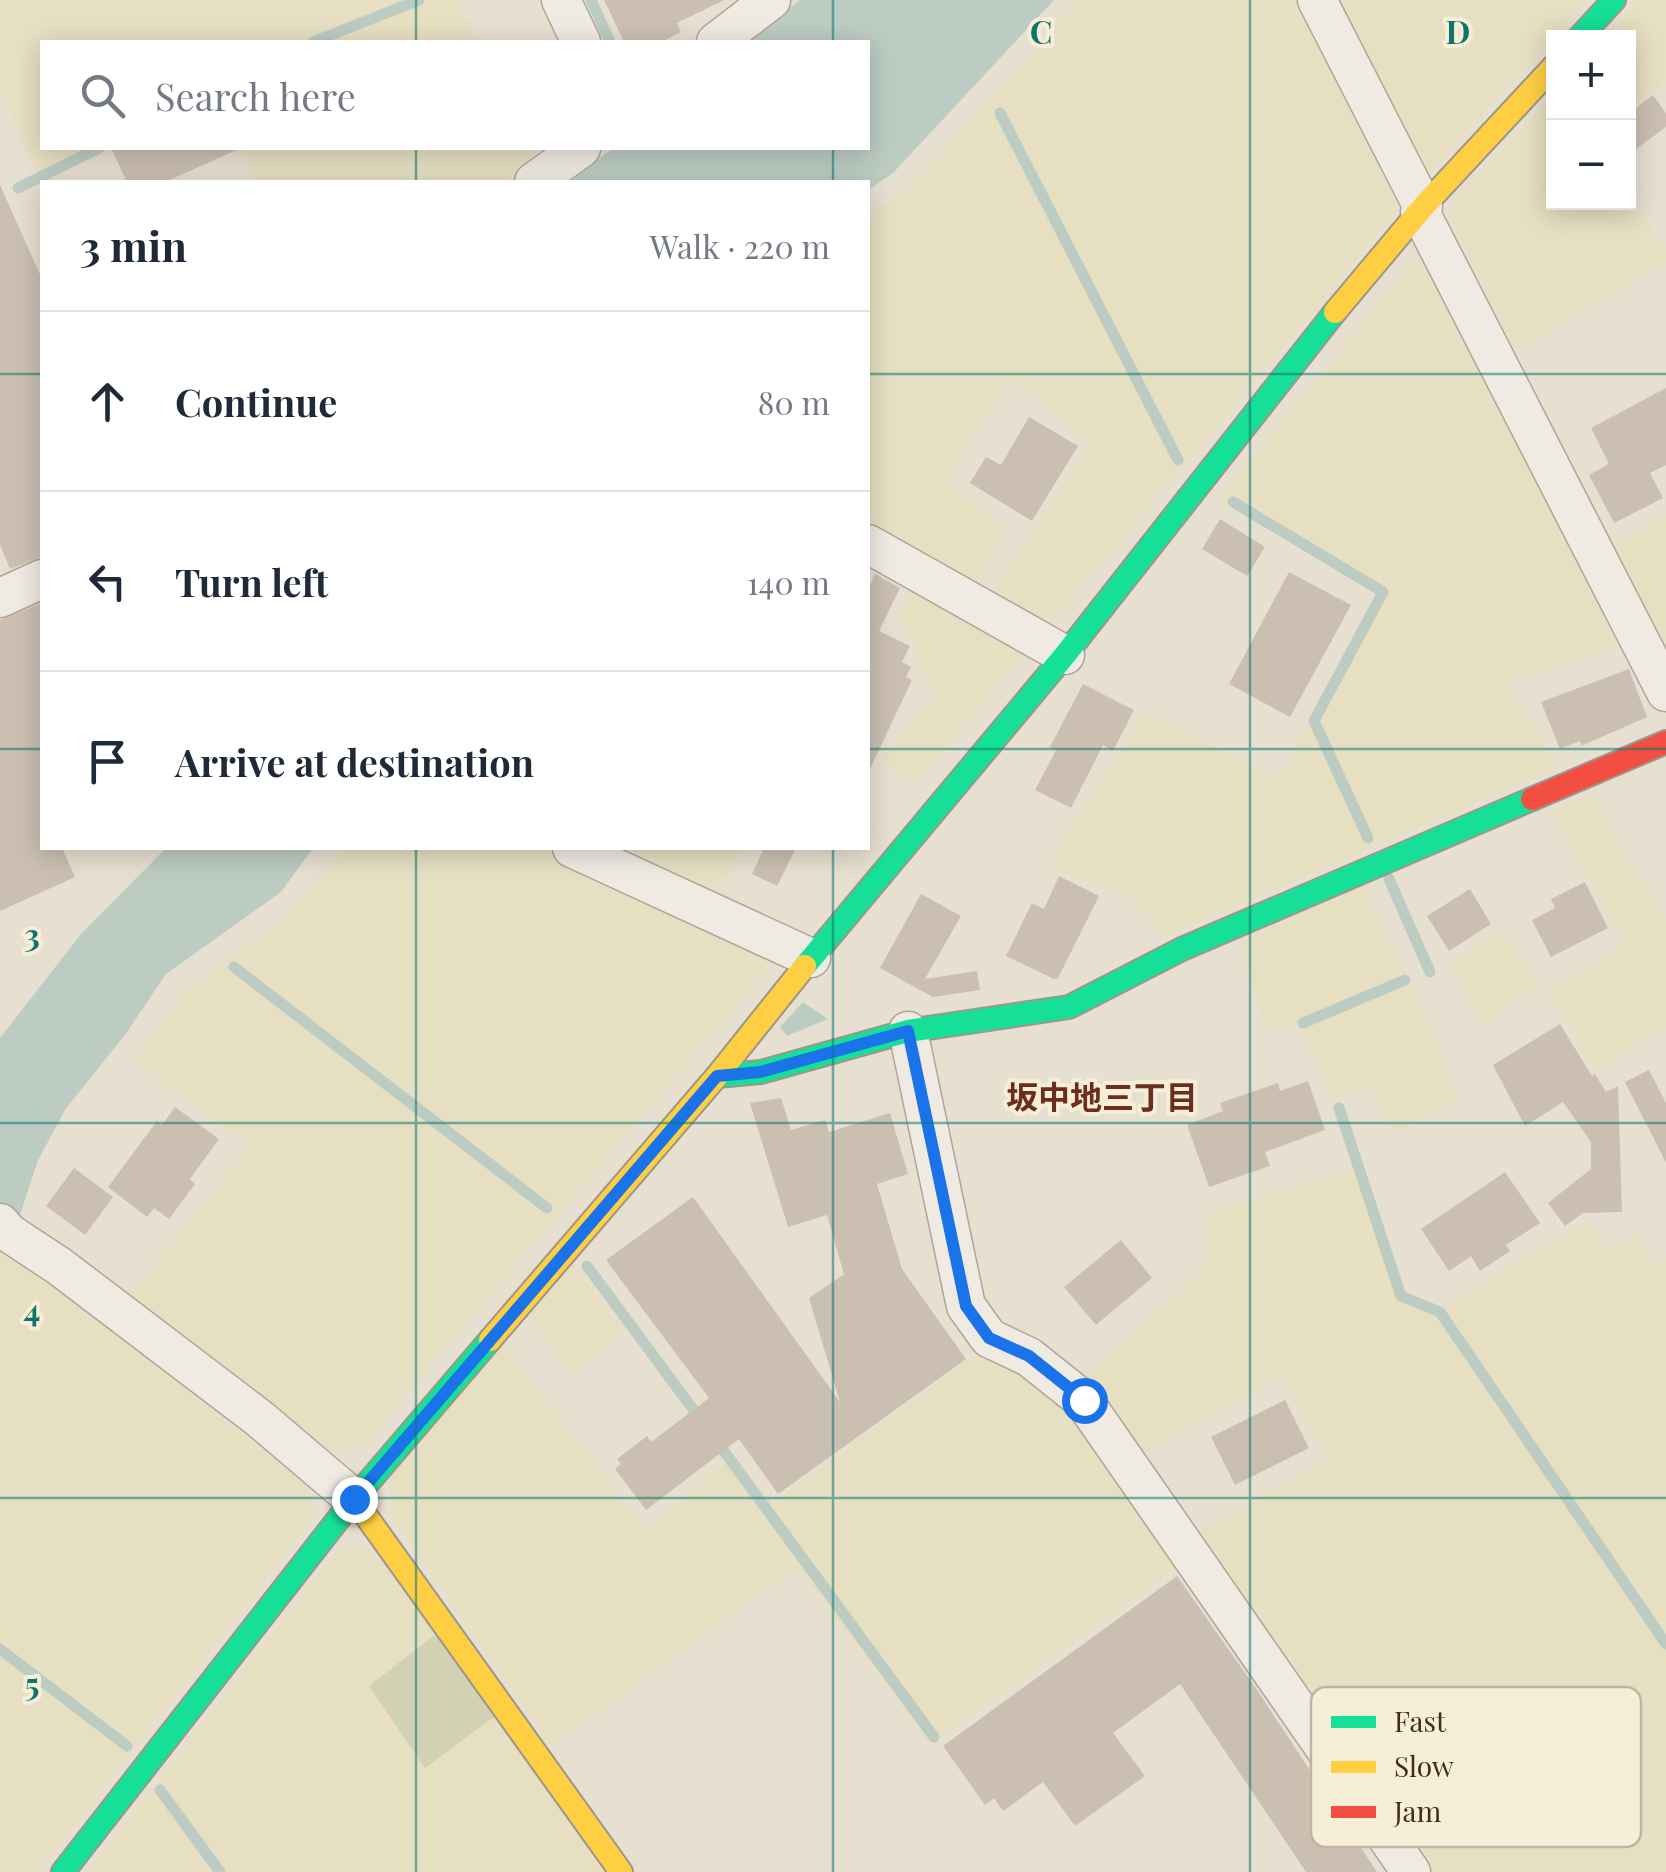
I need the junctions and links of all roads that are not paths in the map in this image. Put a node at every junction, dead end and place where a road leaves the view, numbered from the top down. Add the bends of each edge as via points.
1 (561, 0) edge
2 (771, 0) edge
3 (1317, 0) edge
4 (1614, 0) edge
5 (1587, 30) edge
6 (580, 40) edge
7 (719, 40) edge
8 (1546, 75) edge
9 (578, 150) edge
10 (537, 180) edge
11 (1421, 209) junction
12 (870, 545) edge
13 (40, 579) edge
14 (0, 598) edge
15 (1065, 655) junction
16 (1666, 692) edge
17 (1666, 742) edge
18 (576, 850) edge
19 (812, 958) junction
20 (908, 1031) junction
21 (717, 1076) junction
22 (5, 1228) edge
23 (354, 1499) junction
24 (1311, 1729) edge
25 (1393, 1847) edge
26 (62, 1872) edge
27 (620, 1872) edge
28 (1410, 1872) edge

1 - 6 street
2 - 7 street
3 - 11 street
4 - 5 street
8 - 11 street
9 - 10 street
11 - 15 street
11 - 16 street
12 - 15 street
13 - 14 street
15 - 19 street
17 - 20 street via 1182,948 1069,1007
18 - 19 street
19 - 21 street
20 - 21 street via 760,1072
20 - 24 street via 966,1306 989,1338 1029,1356 1084,1400
21 - 23 street
22 - 23 street via 260,1419
23 - 26 street
23 - 27 street
25 - 28 street

